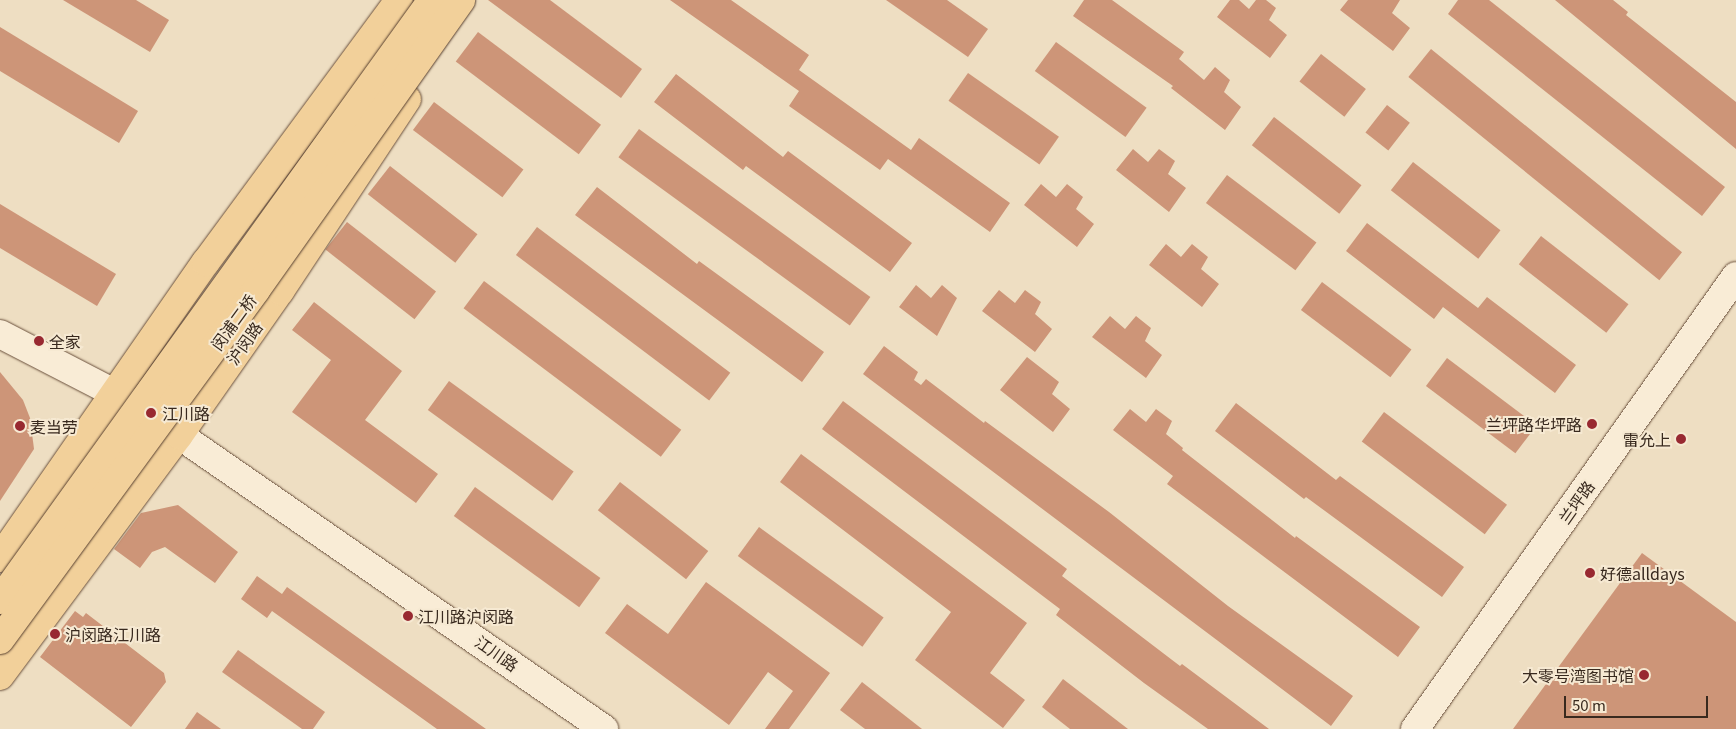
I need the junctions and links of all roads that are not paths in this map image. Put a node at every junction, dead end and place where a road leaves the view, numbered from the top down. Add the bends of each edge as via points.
1 (399, 0) edge
2 (432, 0) edge
3 (461, 0) edge
4 (473, 0) edge
5 (1736, 276) edge
6 (0, 334) edge
7 (116, 394) junction
8 (179, 435) junction
9 (0, 558) edge
10 (0, 600) edge
11 (0, 640) edge
12 (0, 676) edge
13 (604, 729) edge
14 (1415, 729) edge

1 - 7 main road via 206,262
2 - 10 main road, 闵浦二桥, bridge
3 - 11 main road, 闵浦二桥, bridge via 256,290
4 - 8 main road, 沪闵路 via 280,291
5 - 14 main road, 兰坪路
6 - 7 main road, 江川路
7 - 8 main road, 江川路
7 - 9 main road
8 - 12 main road, 沪闵路
8 - 13 main road, 江川路

